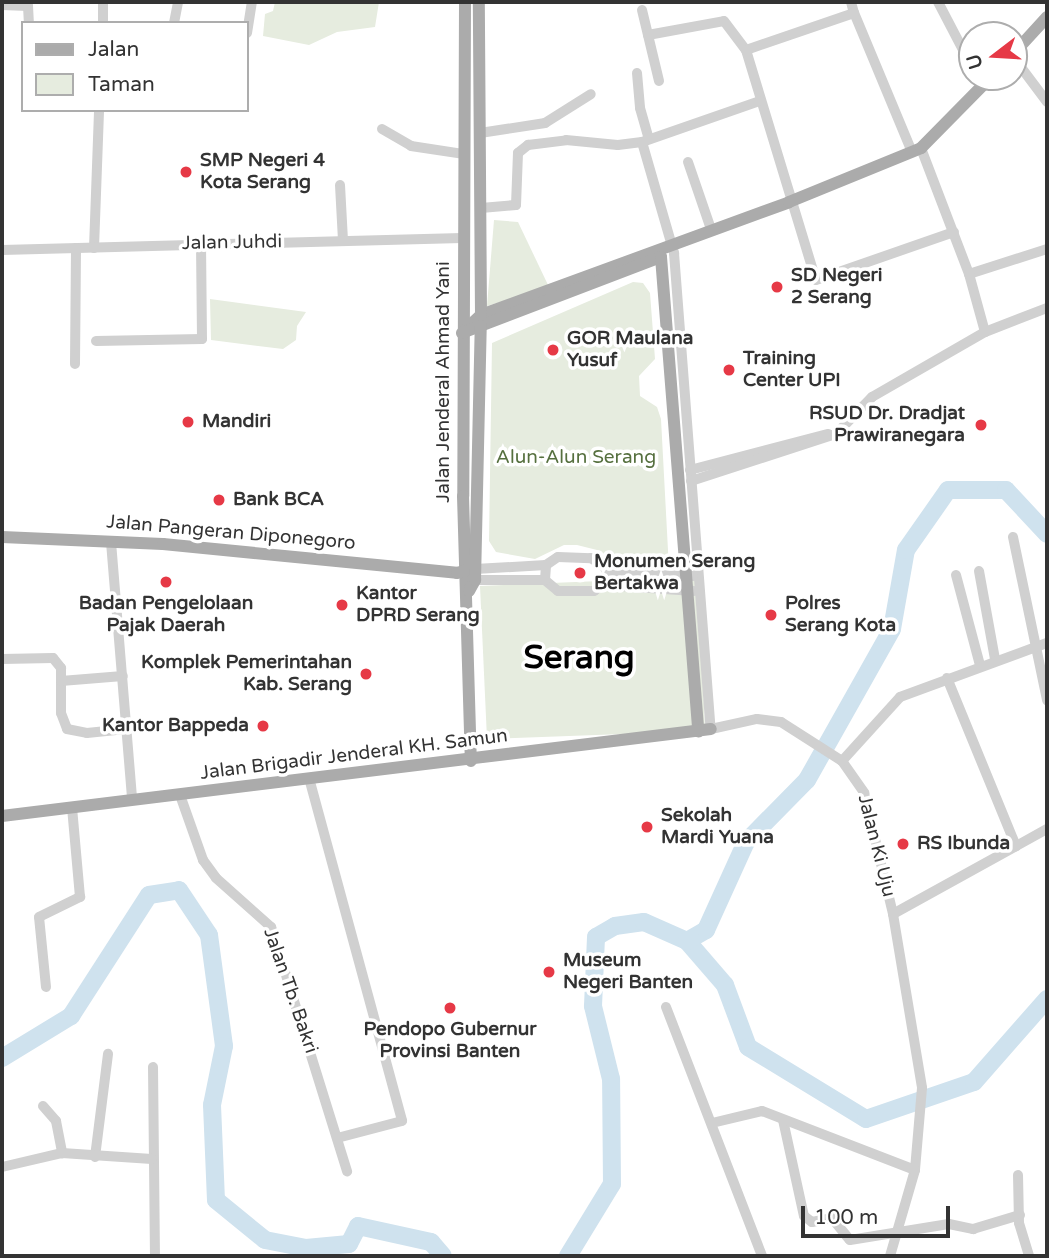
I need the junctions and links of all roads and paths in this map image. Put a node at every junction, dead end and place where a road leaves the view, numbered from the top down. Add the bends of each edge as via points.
1 (103, 2) edge
2 (178, 2) edge
3 (253, 2) edge
4 (465, 2) edge
5 (479, 2) edge
6 (937, 2) edge
7 (2, 5) edge
8 (852, 7) edge
9 (642, 10) dead end
10 (1047, 17) edge
11 (29, 21) edge
12 (103, 21) edge
13 (174, 21) edge
14 (248, 28) edge
15 (648, 35) junction
16 (1028, 39) edge
17 (958, 41) edge
18 (746, 50) junction
19 (637, 74) dead end
20 (1028, 76) edge
21 (659, 81) dead end
22 (973, 91) edge
23 (591, 94) dead end
24 (760, 101) junction
25 (1047, 102) edge
26 (465, 103) junction
27 (481, 103) junction
28 (99, 112) edge
29 (382, 129) dead end
30 (480, 133) junction
31 (646, 141) junction
32 (917, 150) junction
33 (464, 154) junction
34 (688, 162) dead end
35 (340, 185) dead end
36 (789, 202) junction
37 (481, 208) junction
38 (711, 229) junction
39 (954, 232) junction
40 (462, 238) junction
41 (343, 241) junction
42 (671, 242) junction
43 (201, 245) junction
44 (76, 248) junction
45 (94, 248) junction
46 (1047, 249) edge
47 (2, 250) edge
48 (969, 274) junction
49 (588, 279) junction
50 (1047, 308) edge
51 (481, 321) junction
52 (674, 330) junction
53 (985, 332) junction
54 (462, 333) junction
55 (96, 341) dead end
56 (75, 364) dead end
57 (836, 434) junction
58 (690, 470) junction
59 (691, 481) junction
60 (2, 537) edge
61 (1013, 537) dead end
62 (111, 542) junction
63 (546, 565) junction
64 (979, 571) dead end
65 (610, 574) junction
66 (956, 575) dead end
67 (683, 576) junction
68 (697, 576) junction
69 (468, 577) junction
70 (545, 580) junction
71 (606, 584) junction
72 (684, 591) junction
73 (698, 591) junction
74 (1047, 643) edge
75 (1034, 646) junction
76 (2, 659) edge
77 (995, 659) junction
78 (980, 665) junction
79 (123, 676) junction
80 (947, 678) junction
81 (61, 681) junction
82 (1047, 700) edge
83 (126, 729) junction
84 (704, 730) junction
85 (839, 758) junction
86 (471, 761) junction
87 (309, 778) junction
88 (180, 795) junction
89 (132, 800) junction
90 (72, 807) junction
91 (2, 816) edge
92 (1047, 829) edge
93 (1016, 846) junction
94 (894, 914) junction
95 (46, 987) dead end
96 (666, 1007) dead end
97 (108, 1054) dead end
98 (153, 1067) dead end
99 (43, 1105) dead end
100 (783, 1120) junction
101 (712, 1123) junction
102 (337, 1138) junction
103 (62, 1153) junction
104 (95, 1157) junction
105 (152, 1159) junction
106 (2, 1167) edge
107 (915, 1170) junction
108 (347, 1171) dead end
109 (1017, 1175) dead end
110 (1020, 1215) junction
111 (898, 1231) junction
112 (155, 1256) edge
113 (762, 1256) edge
114 (890, 1256) edge
115 (1029, 1256) edge

1 - 12 street
2 - 13 street
3 - 14 street
4 - 26 main road, Jalan Jenderal Ahmad Yani
5 - 27 main road, Jalan Jenderal Ahmad Yani
6 - 17 street
7 - 11 street via 29,6
8 - 18 street
8 - 32 street
9 - 15 street
10 - 16 main road
15 - 18 street via 724,22
15 - 21 street
18 - 24 street
19 - 31 street
20 - 25 street
22 - 32 main road
23 - 30 street via 533,127
24 - 31 street
24 - 36 street
26 - 27 main road
26 - 33 main road, Jalan Jenderal Ahmad Yani
27 - 30 main road, Jalan Jenderal Ahmad Yani
28 - 45 street
29 - 33 street via 411,146
30 - 37 main road, Jalan Jenderal Ahmad Yani
31 - 37 street via 527,145 518,153 516,205
31 - 42 street
32 - 36 main road
32 - 39 street
33 - 40 main road, Jalan Jenderal Ahmad Yani
34 - 38 street
35 - 41 street
36 - 38 main road
36 - 39 street via 817,281
37 - 51 main road, Jalan Jenderal Ahmad Yani
38 - 42 main road
39 - 48 street
40 - 41 street, Jalan Juhdi
40 - 54 main road, Jalan Jenderal Ahmad Yani
41 - 43 street, Jalan Juhdi
42 - 49 main road
42 - 52 street
43 - 45 street, Jalan Juhdi
43 - 55 street via 202,339
44 - 45 street, Jalan Juhdi
44 - 47 street, Jalan Juhdi
44 - 56 street
46 - 48 street
48 - 53 street
49 - 51 main road
49 - 52 main road via 661,257
50 - 53 street
51 - 54 main road
51 - 69 main road, Jalan Jenderal Ahmad Yani
52 - 58 street
52 - 67 main road
53 - 57 street via 872,397
54 - 69 main road, Jalan Jenderal Ahmad Yani
57 - 58 street via 819,434
57 - 59 street
58 - 59 street
59 - 68 street
60 - 62 main road, Jalan Pangeran Diponegoro
61 - 75 street
62 - 69 main road, Jalan Pangeran Diponegoro
62 - 79 street
63 - 65 street via 558,557 591,558
63 - 69 street
63 - 70 street
64 - 77 street
65 - 67 street
65 - 71 street
66 - 78 street
67 - 68 street
67 - 72 main road
68 - 73 street
69 - 70 street
69 - 86 main road, Jalan Jenderal Ahmad Yani
70 - 71 street via 558,591 594,591
71 - 72 street
72 - 73 street
72 - 84 main road
73 - 84 street
74 - 75 street
75 - 77 street
75 - 82 street
76 - 81 street via 53,658 61,668
77 - 78 street
78 - 80 street
79 - 81 street
79 - 83 street
80 - 85 street via 900,697
80 - 93 street
81 - 83 street via 61,712 68,729 87,733
83 - 89 street
84 - 85 street, Jalan Ki Uju via 757,719 793,728
84 - 86 main road, Jalan Brigadir Jenderal KH. Samun
85 - 94 street, Jalan Ki Uju via 864,793
86 - 87 main road, Jalan Brigadir Jenderal KH. Samun
87 - 88 main road, Jalan Brigadir Jenderal KH. Samun
87 - 102 street via 402,1121
88 - 89 main road, Jalan Brigadir Jenderal KH. Samun
88 - 102 street, Jalan Tb. Bakri via 204,860 216,878 271,927
89 - 90 main road, Jalan Brigadir Jenderal KH. Samun
90 - 91 main road, Jalan Brigadir Jenderal KH. Samun
90 - 95 street via 80,897 39,917
92 - 93 street
93 - 94 street
94 - 107 street, Jalan Ki Uju via 922,1088
96 - 101 street
97 - 104 street
98 - 105 street
99 - 103 street via 56,1121
100 - 101 street via 755,1109
100 - 107 street
100 - 111 street via 807,1221 832,1218 850,1240
101 - 113 street
102 - 108 street, Jalan Tb. Bakri
103 - 104 street
103 - 106 street
104 - 105 street
105 - 112 street
107 - 111 street, Jalan Ki Uju
109 - 110 street
110 - 111 street via 973,1229 949,1224
110 - 115 street
111 - 114 street, Jalan Ki Uju

